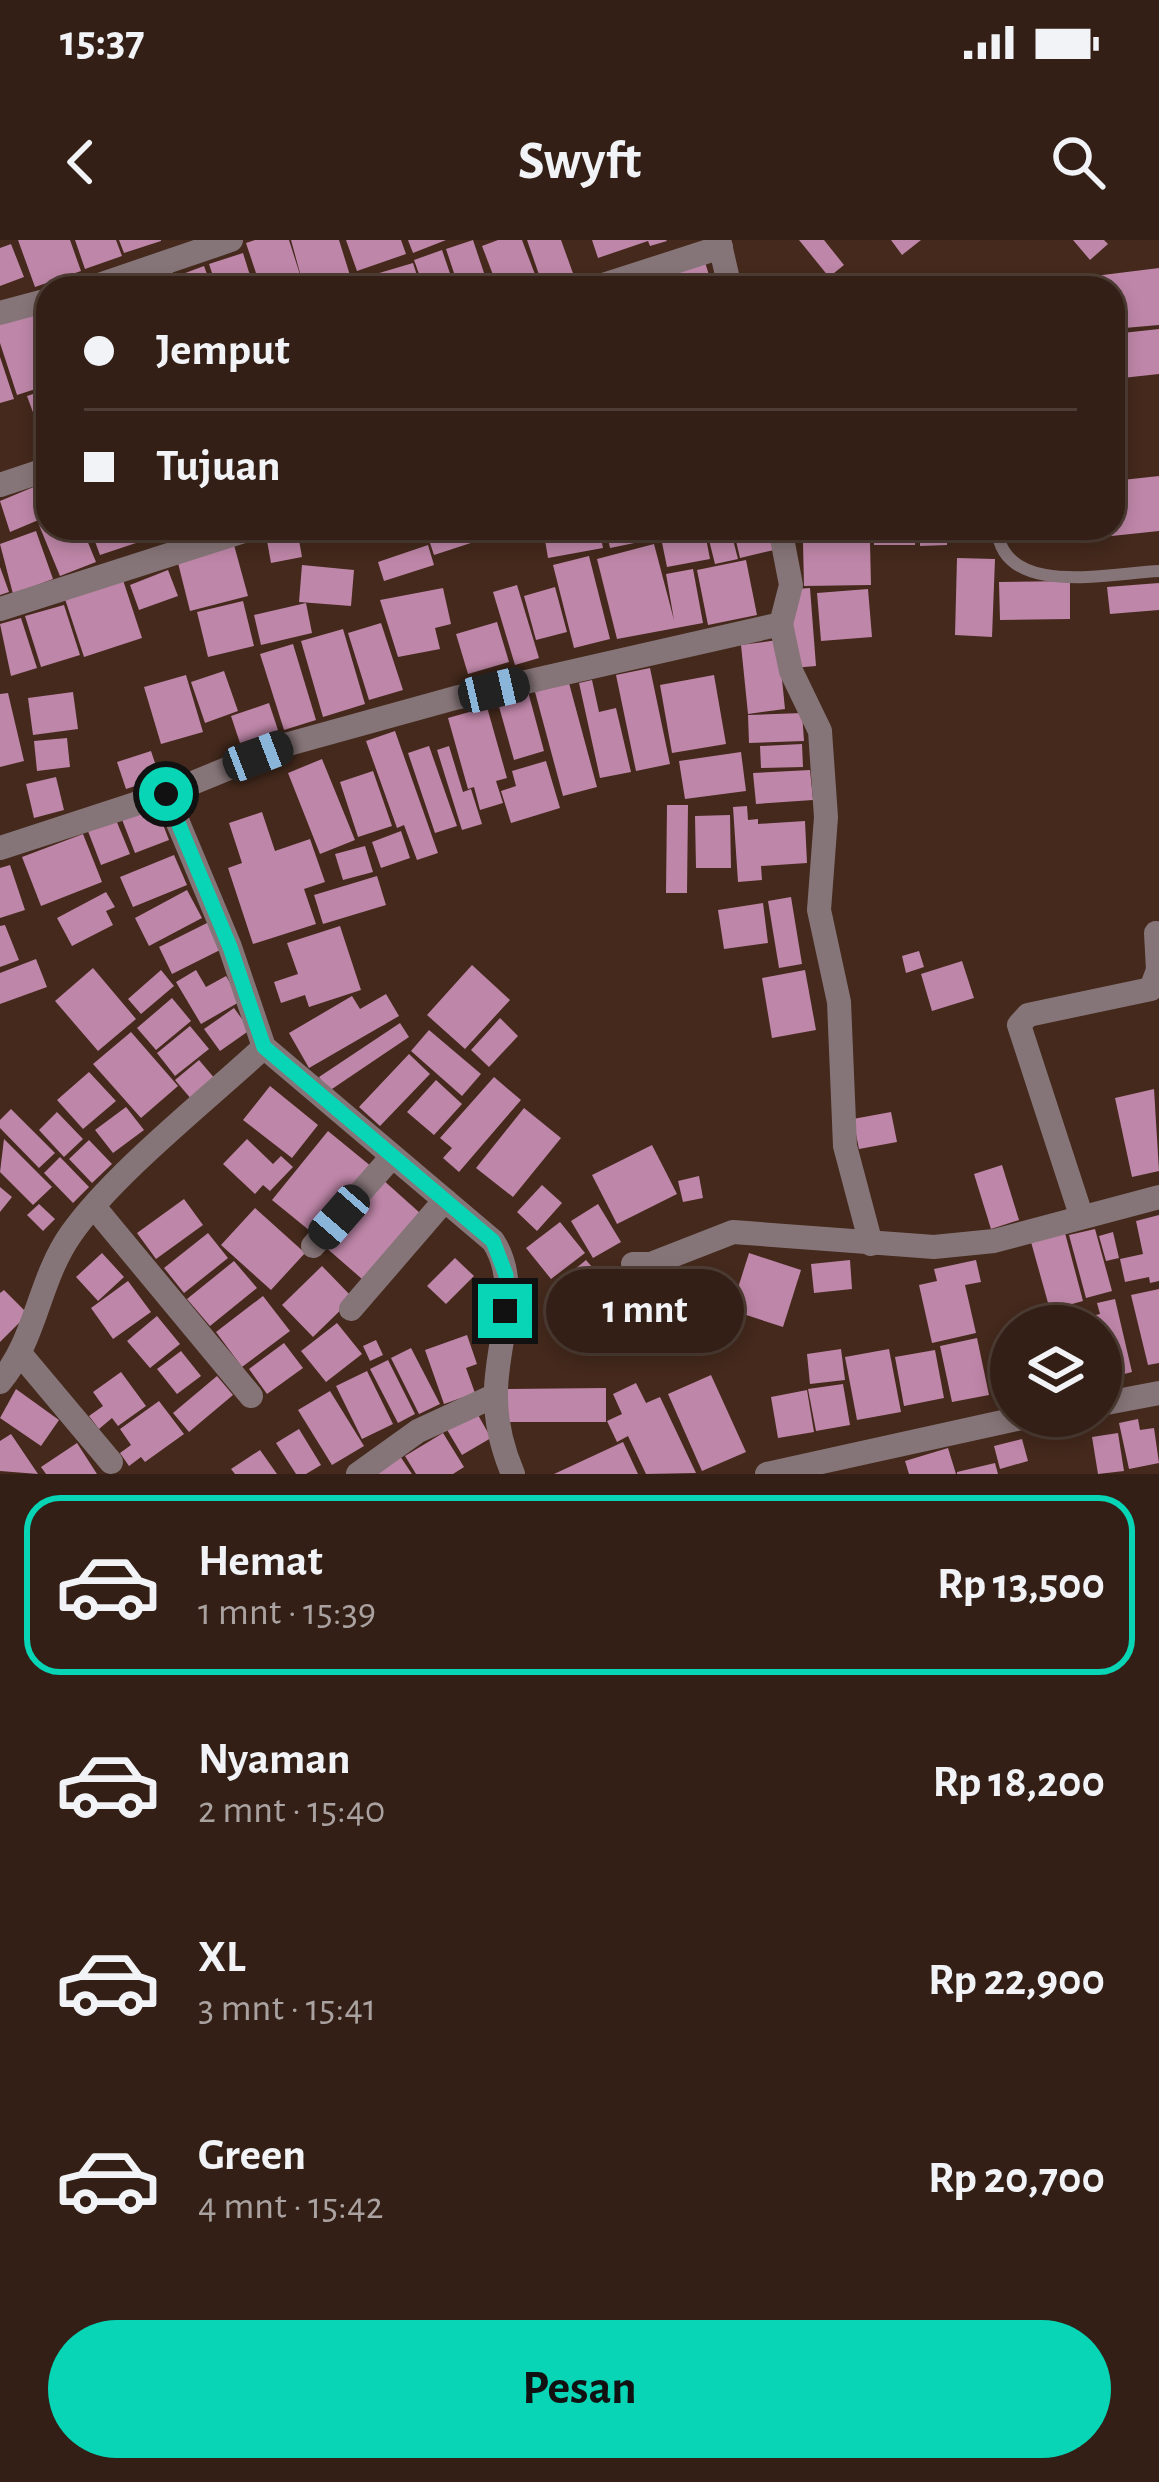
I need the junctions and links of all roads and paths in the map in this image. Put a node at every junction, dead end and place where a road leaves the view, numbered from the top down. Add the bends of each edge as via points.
1 (231, 240) edge
2 (720, 243) edge
3 (131, 276) edge
4 (628, 276) edge
5 (727, 276) edge
6 (36, 303) edge
7 (0, 313) edge
8 (36, 473) edge
9 (0, 485) edge
10 (182, 540) edge
11 (782, 540) edge
12 (1000, 540) edge
13 (1159, 571) edge
14 (0, 609) edge
15 (781, 624) junction
16 (166, 794) junction
17 (0, 848) edge
18 (1156, 933) dead end
19 (264, 1047) junction
20 (390, 1159) junction
21 (1159, 1197) edge
22 (445, 1199) junction
23 (95, 1208) junction
24 (1081, 1215) junction
25 (871, 1244) junction
26 (313, 1246) dead end
27 (633, 1264) dead end
28 (351, 1310) dead end
29 (22, 1356) junction
30 (0, 1382) edge
31 (1159, 1394) edge
32 (496, 1395) junction
33 (250, 1396) dead end
34 (1122, 1400) edge
35 (990, 1425) edge
36 (111, 1462) dead end
37 (774, 1472) edge
38 (358, 1474) edge
39 (513, 1474) edge

1 - 3 street
2 - 4 street
2 - 5 street
6 - 7 street
8 - 9 street
10 - 14 street
11 - 15 street via 791,585
12 - 13 lane via 1016,567 1038,575
15 - 16 street via 285,745
15 - 25 street via 790,670 820,731 826,817 819,910 839,1003 845,1146
16 - 17 street
16 - 19 street
18 - 24 street via 1159,970 1151,989 1028,1015 1018,1025
19 - 20 street
19 - 23 street
20 - 22 street
20 - 26 street
21 - 24 street
22 - 28 street
22 - 32 street via 502,1256
23 - 29 street via 50,1269
23 - 33 street
24 - 25 street via 994,1241
25 - 27 street via 733,1232
29 - 30 street
29 - 36 street
31 - 34 street
32 - 38 street via 418,1431
32 - 39 street
35 - 37 street

